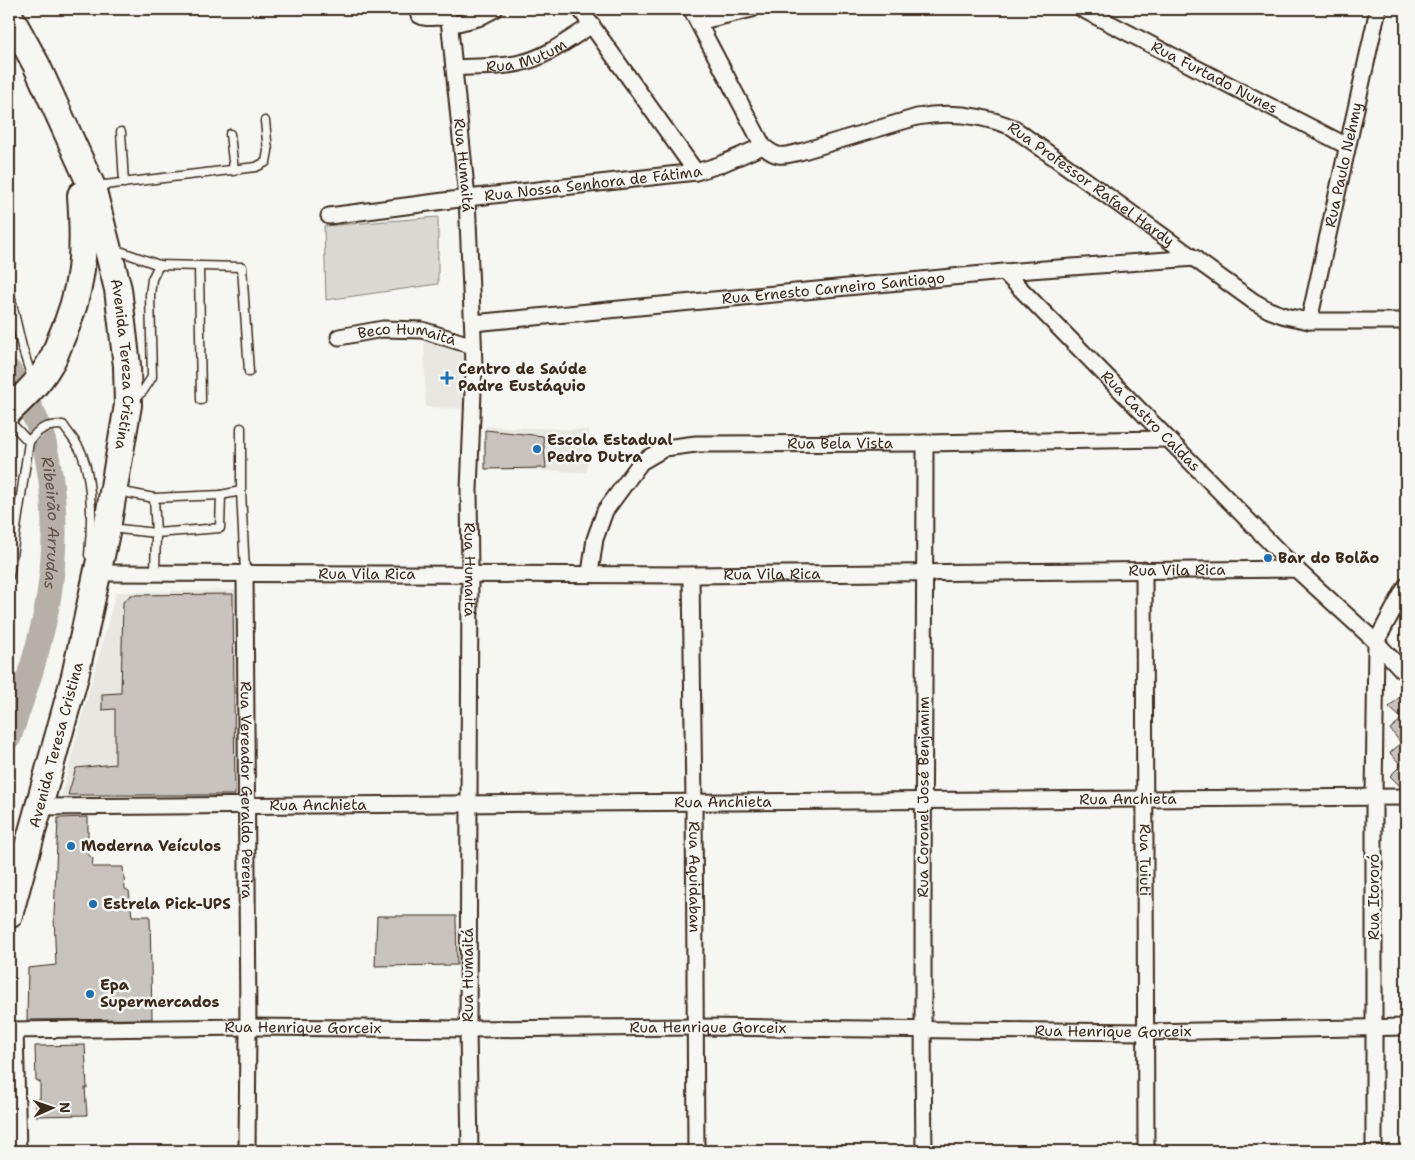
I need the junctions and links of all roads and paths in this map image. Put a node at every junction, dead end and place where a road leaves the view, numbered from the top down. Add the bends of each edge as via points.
1 (495, 9) edge
2 (580, 9) edge
3 (691, 9) edge
4 (752, 9) edge
5 (1082, 9) edge
6 (1378, 9) edge
7 (419, 13) edge
8 (9, 15) edge
9 (698, 22) junction
10 (450, 25) junction
11 (592, 25) junction
12 (454, 68) junction
13 (265, 120) dead end
14 (121, 132) dead end
15 (230, 134) dead end
16 (763, 146) junction
17 (1348, 146) junction
18 (79, 160) junction
19 (234, 171) junction
20 (696, 172) junction
21 (124, 183) junction
22 (92, 187) junction
23 (467, 198) junction
24 (329, 216) dead end
25 (107, 247) junction
26 (1195, 258) junction
27 (159, 265) junction
28 (199, 266) junction
29 (1004, 272) junction
30 (9, 291) edge
31 (1309, 321) junction
32 (1406, 322) edge
33 (473, 323) junction
34 (339, 337) dead end
35 (473, 346) junction
36 (249, 372) dead end
37 (34, 385) junction
38 (201, 400) dead end
39 (128, 405) junction
40 (9, 411) edge
41 (9, 421) edge
42 (241, 428) dead end
43 (1167, 439) junction
44 (30, 441) junction
45 (925, 443) junction
46 (114, 491) junction
47 (241, 491) junction
48 (221, 496) junction
49 (154, 498) junction
50 (106, 528) junction
51 (156, 533) junction
52 (1296, 569) junction
53 (1144, 570) junction
54 (925, 571) junction
55 (245, 572) junction
56 (154, 573) junction
57 (590, 573) junction
58 (470, 574) junction
59 (691, 575) junction
60 (9, 576) edge
61 (90, 576) junction
62 (1406, 586) edge
63 (1376, 642) junction
64 (1406, 674) edge
65 (1374, 797) junction
66 (1406, 797) edge
67 (1144, 799) junction
68 (922, 801) junction
69 (694, 804) junction
70 (469, 805) junction
71 (247, 806) junction
72 (39, 807) junction
73 (9, 915) edge
74 (248, 1027) junction
75 (696, 1027) junction
76 (1373, 1027) junction
77 (1406, 1027) edge
78 (468, 1029) junction
79 (922, 1029) junction
80 (12, 1030) edge
81 (1145, 1032) junction
82 (18, 1151) edge
83 (247, 1151) edge
84 (470, 1151) edge
85 (696, 1151) edge
86 (924, 1151) edge
87 (1146, 1151) edge
88 (1374, 1151) edge

1 - 10 street via 478,18
2 - 11 street
3 - 9 street
4 - 9 street
5 - 17 street, Rua Furtado Nunes
6 - 17 street, Rua Paulo Nehmy
7 - 10 street via 446,17
8 - 18 highway via 36,64
9 - 16 street
10 - 12 street, Rua Humaitá
11 - 12 street, Rua Mutum via 532,60 519,64
11 - 20 street
12 - 23 street, Rua Humaitá
13 - 19 lane via 266,162 256,168
14 - 21 lane
15 - 19 lane
16 - 20 street, Rua Nossa Senhora de Fátima
16 - 26 street, Rua Professor Rafael Hardy via 773,155 783,156 935,114 966,115 998,122 1012,127
17 - 31 street, Rua Paulo Nehmy
18 - 22 highway, Avenida Tereza Cristina
18 - 37 highway via 84,228 81,279 72,316 50,365
19 - 21 lane
20 - 23 street, Rua Nossa Senhora de Fátima
21 - 22 lane
22 - 25 highway, Avenida Tereza Cristina
23 - 24 street, Rua Nossa Senhora de Fátima
23 - 33 street, Rua Humaitá
25 - 27 lane
25 - 39 highway, Avenida Tereza Cristina via 118,289
26 - 29 street, Rua Ernesto Carneiro Santiago
26 - 31 street, Rua Professor Rafael Hardy via 1269,310
27 - 28 lane
27 - 39 lane via 150,295 152,377
28 - 36 lane via 242,267
28 - 38 lane
29 - 33 street, Rua Ernesto Carneiro Santiago
29 - 43 street, Rua Castro Caldas
30 - 37 lane
31 - 32 street, Rua Professor Rafael Hardy
33 - 35 street, Rua Humaitá
34 - 35 street, Beco Humaitá via 383,329 422,330
35 - 58 street, Rua Humaitá
37 - 40 highway
39 - 46 highway, Avenida Tereza Cristina
41 - 44 lane
42 - 47 lane, Rua Vereador Geraldo Pereira
43 - 45 street, Rua Bela Vista
43 - 52 street, Rua Castro Caldas
44 - 60 lane
44 - 61 lane via 49,425 63,425 82,454 88,479 92,527
45 - 54 street, Rua Coronel José Benjamim
45 - 57 street, Rua Bela Vista via 696,444 665,448 641,462 604,511 595,539
46 - 49 lane
46 - 50 highway, Avenida Tereza Cristina
47 - 48 lane
47 - 55 lane, Rua Vereador Geraldo Pereira
48 - 49 lane
48 - 51 lane via 220,528
49 - 51 lane
50 - 51 lane
50 - 61 highway, Avenida Tereza Cristina
51 - 56 lane
52 - 53 street, Rua Vila Rica
52 - 63 street
53 - 54 street, Rua Vila Rica
53 - 67 street, Rua Tuiuti
54 - 59 street, Rua Vila Rica
54 - 68 street, Rua Coronel José Benjamim
55 - 56 street, Rua Vila Rica
55 - 58 street, Rua Vila Rica
55 - 71 street, Rua Vereador Geraldo Pereira
56 - 61 street, Rua Vila Rica
57 - 58 street, Rua Vila Rica
57 - 59 street, Rua Vila Rica
58 - 70 street, Rua Humaitá
59 - 69 street, Rua Aquidaban
61 - 72 highway, Avenida Teresa Cristina via 75,676
62 - 63 street
63 - 64 street
63 - 65 street, Rua Itororó
65 - 66 street, Rua Anchieta
65 - 67 street, Rua Anchieta
65 - 76 street, Rua Itororó
67 - 68 street, Rua Anchieta
67 - 81 street, Rua Tuiuti
68 - 69 street, Rua Anchieta
68 - 79 street, Rua Coronel José Benjamim
69 - 70 street, Rua Anchieta
69 - 75 street, Rua Aquidaban
70 - 71 street, Rua Anchieta
70 - 78 street, Rua Humaitá
71 - 72 street, Rua Anchieta
71 - 74 street, Rua Vereador Geraldo Pereira
72 - 73 highway, Avenida Teresa Cristina
74 - 78 street, Rua Henrique Gorceix
74 - 80 street, Rua Henrique Gorceix
74 - 83 street, Rua Vereador Geraldo Pereira
75 - 78 street, Rua Henrique Gorceix
75 - 79 street, Rua Henrique Gorceix
75 - 85 street, Rua Aquidaban
76 - 77 street, Rua Henrique Gorceix
76 - 81 street, Rua Henrique Gorceix
76 - 88 street, Rua Itororó
78 - 84 street, Rua Humaitá
79 - 81 street, Rua Henrique Gorceix
79 - 86 street, Rua Coronel José Benjamim
80 - 82 street
81 - 87 street, Rua Tuiuti

